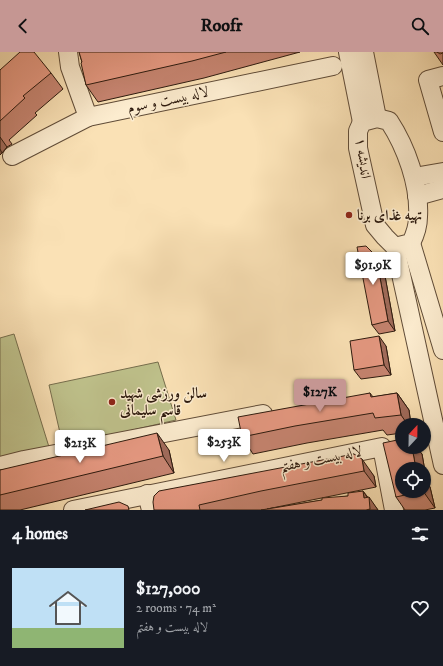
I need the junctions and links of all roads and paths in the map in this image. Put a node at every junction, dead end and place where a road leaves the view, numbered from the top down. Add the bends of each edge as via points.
1 (68, 52) edge
2 (348, 52) edge
3 (364, 52) edge
4 (333, 66) dead end
5 (360, 74) junction
6 (436, 78) edge
7 (88, 117) junction
8 (370, 120) junction
9 (443, 132) edge
10 (12, 156) dead end
11 (443, 172) edge
12 (414, 177) junction
13 (443, 190) edge
14 (417, 196) junction
15 (403, 245) junction
16 (443, 350) edge
17 (280, 411) edge
18 (443, 465) edge
19 (0, 466) edge
20 (149, 502) edge
21 (73, 510) edge
22 (394, 510) edge

1 - 7 street via 70,67
2 - 5 street
3 - 5 street
4 - 7 street, لاله بیست و سوم
5 - 8 street
6 - 9 street
7 - 10 street, لاله بیست و سوم
8 - 12 street, اندیشه ۱ via 389,121 400,138
8 - 15 street, اندیشه ۱ via 358,131 358,148 375,224 385,237
11 - 12 street
12 - 14 street, اندیشه ۱
13 - 14 street
14 - 15 street, اندیشه ۱ via 416,230
15 - 16 street, اندیشه ۱
15 - 18 street, اندیشه ۱
17 - 19 street
20 - 21 street, لاله بیست و هفتم
20 - 22 street, لاله بیست و هفتم via 382,447

